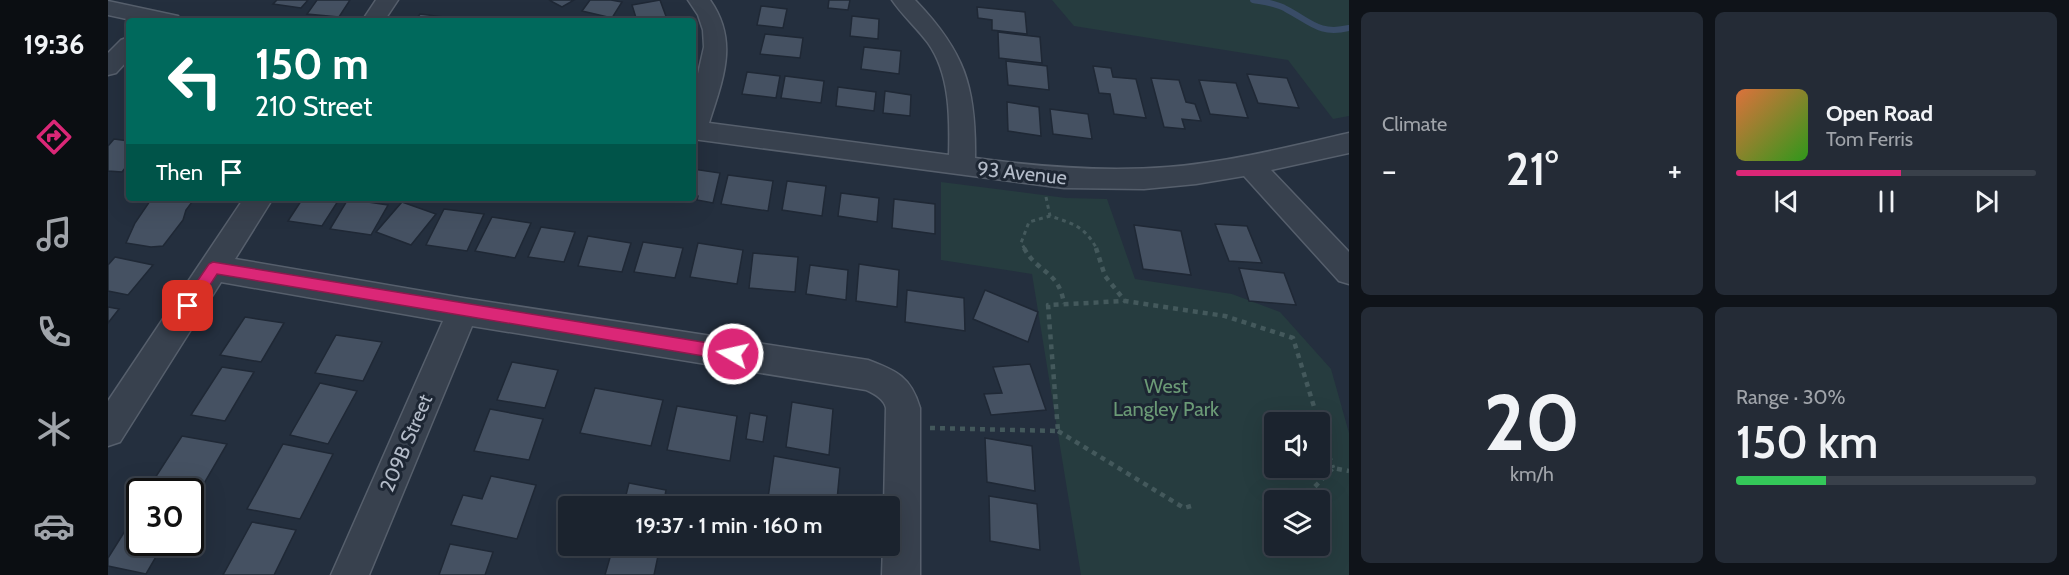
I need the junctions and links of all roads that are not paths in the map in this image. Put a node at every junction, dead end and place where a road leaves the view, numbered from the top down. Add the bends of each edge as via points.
1 (170, 0) edge
2 (387, 0) edge
3 (699, 0) edge
4 (903, 0) edge
5 (108, 8) edge
6 (150, 18) edge
7 (159, 18) edge
8 (375, 18) edge
9 (126, 48) edge
10 (108, 68) edge
11 (696, 123) edge
12 (696, 130) edge
13 (1349, 143) edge
14 (1250, 165) junction
15 (962, 166) junction
16 (257, 201) edge
17 (213, 268) junction
18 (1349, 272) edge
19 (463, 311) junction
20 (117, 401) edge
21 (108, 430) edge
22 (350, 575) edge
23 (901, 575) edge

1 - 7 street
2 - 8 street
3 - 11 street via 712,18 716,52
4 - 15 street via 929,27 949,60 957,88
5 - 6 street
9 - 10 street
12 - 15 street, 93 Avenue
13 - 14 street, 93 Avenue
14 - 15 street, 93 Avenue via 1181,177 1105,180
14 - 18 street
16 - 17 street
17 - 19 street
17 - 20 street
19 - 22 street, 209B Street
19 - 23 street via 868,375 894,388 901,396 903,427
20 - 21 street

